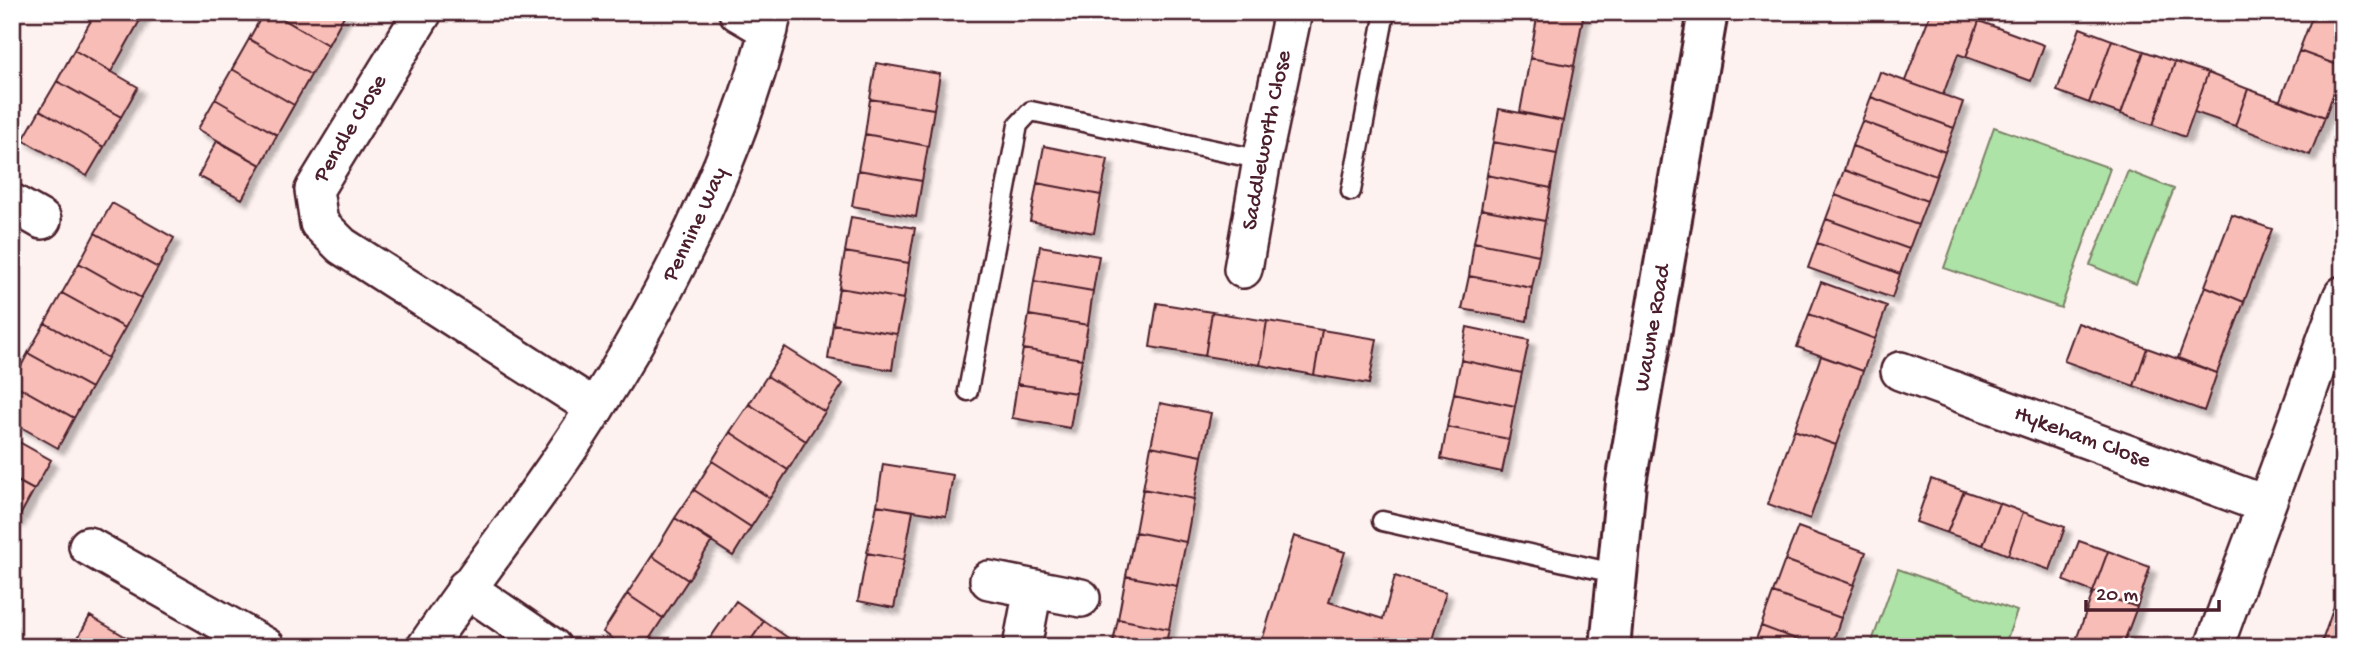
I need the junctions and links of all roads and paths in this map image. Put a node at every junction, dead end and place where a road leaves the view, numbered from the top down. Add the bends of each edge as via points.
1 (423, 12) edge
2 (738, 12) edge
3 (1293, 12) edge
4 (1385, 12) edge
5 (1709, 12) edge
6 (771, 21) edge
7 (1262, 160) junction
8 (1351, 191) dead end
9 (1243, 269) dead end
10 (2343, 295) edge
11 (2331, 355) edge
12 (1900, 371) dead end
13 (968, 391) dead end
14 (595, 408) junction
15 (2264, 504) junction
16 (1382, 521) dead end
17 (88, 545) dead end
18 (1618, 574) junction
19 (989, 580) dead end
20 (466, 588) junction
21 (1033, 589) junction
22 (1081, 598) dead end
23 (266, 647) edge
24 (426, 647) edge
25 (552, 647) edge
26 (1022, 647) edge
27 (1611, 647) edge
28 (2214, 647) edge

1 - 14 street, Pendle Close via 314,190 320,223 342,246
2 - 6 street, Pennine Way
3 - 7 street, Saddleworth Close
4 - 8 lane
5 - 18 street, Wawne Road via 1626,482
6 - 14 street, Pennine Way via 735,133 708,198 673,274
7 - 9 street, Saddleworth Close
7 - 13 lane via 1031,111 1018,125
10 - 11 street
11 - 15 street via 2298,419
12 - 15 street, Hykeham Close
14 - 20 street, Pennine Way
15 - 28 street
16 - 18 lane
17 - 23 street
18 - 27 street, Wawne Road
19 - 21 street
20 - 24 street, Pennine Way
20 - 25 street
21 - 22 street
21 - 26 street

